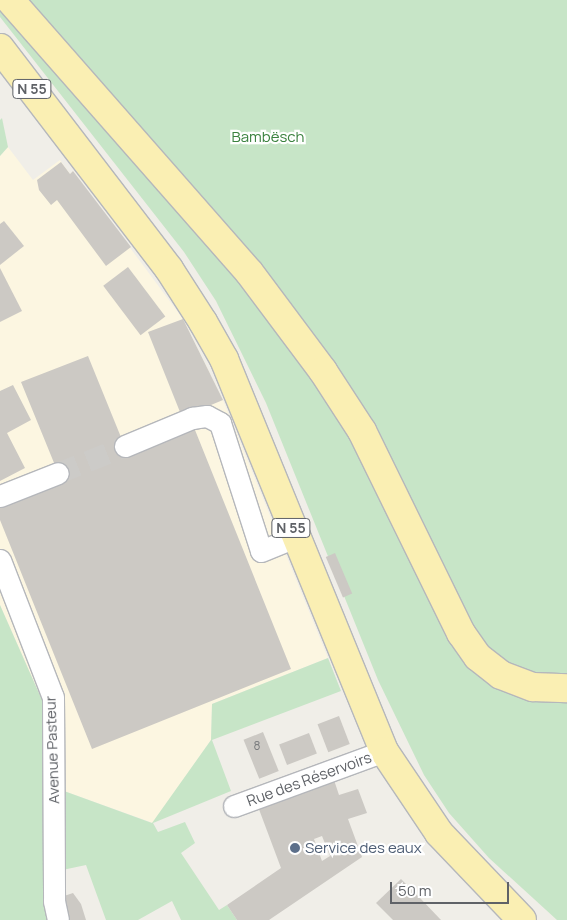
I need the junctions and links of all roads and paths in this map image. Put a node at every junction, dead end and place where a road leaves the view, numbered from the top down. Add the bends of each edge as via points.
1 (10, 0) edge
2 (0, 48) edge
3 (125, 446) tunnel mouth
4 (58, 473) tunnel mouth
5 (0, 496) edge
6 (295, 537) junction
7 (0, 560) edge
8 (567, 688) edge
9 (384, 751) junction
10 (234, 806) dead end
11 (58, 920) edge
12 (522, 920) edge

1 - 8 main road via 249,272 323,371 362,431 462,633 478,657 501,675 533,687
2 - 6 main road, N 55 via 170,269 203,322 224,359
3 - 6 street via 192,418 207,416 220,423 261,550
4 - 5 street
6 - 9 main road, N 55
7 - 11 street, Avenue Pasteur via 53,697 53,891
9 - 10 street, Rue des Réservoirs
9 - 12 main road, N 55 via 439,833

